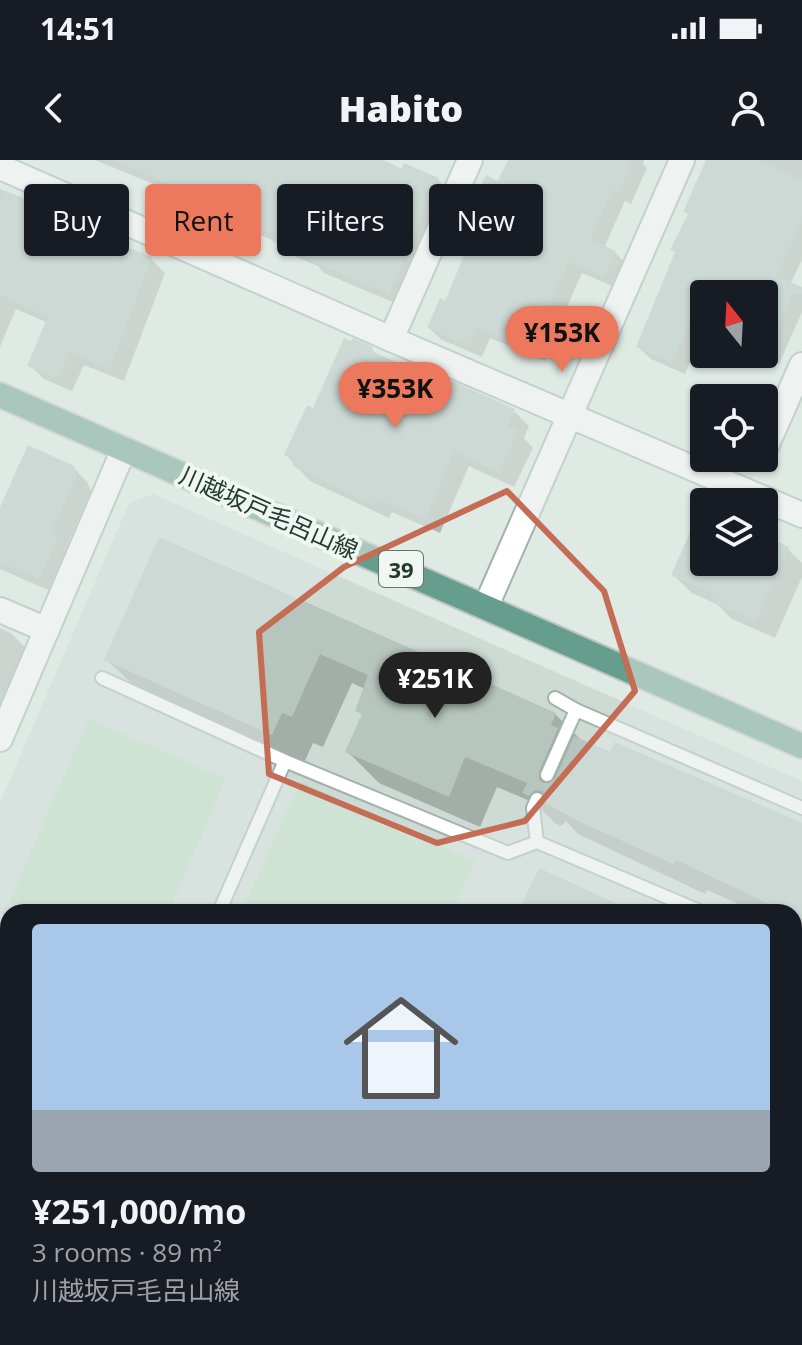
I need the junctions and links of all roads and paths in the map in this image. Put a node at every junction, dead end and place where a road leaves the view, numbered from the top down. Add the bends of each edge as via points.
1 (469, 160) edge
2 (682, 160) edge
3 (0, 167) edge
4 (391, 339) junction
5 (802, 365) edge
6 (0, 395) edge
7 (571, 415) junction
8 (778, 419) edge
9 (124, 449) junction
10 (739, 488) edge
11 (778, 505) edge
12 (802, 515) edge
13 (486, 606) junction
14 (0, 610) edge
15 (47, 630) junction
16 (102, 678) dead end
17 (555, 698) dead end
18 (576, 710) junction
19 (0, 739) edge
20 (802, 746) edge
21 (285, 761) junction
22 (547, 775) dead end
23 (537, 799) dead end
24 (802, 808) edge
25 (537, 842) junction
26 (222, 904) edge
27 (683, 904) edge

1 - 4 street
2 - 7 street
3 - 4 street
4 - 7 street
5 - 8 street
6 - 9 main road, 川越坂戸毛呂山線 / 39
7 - 10 street
7 - 13 street
9 - 13 main road, 川越坂戸毛呂山線 / 39
9 - 15 street
11 - 12 street
13 - 20 main road, 川越坂戸毛呂山線 / 39
14 - 15 street
15 - 19 street
16 - 21 lane
17 - 18 lane
18 - 22 lane
18 - 24 lane
21 - 25 lane via 508,853
21 - 26 lane
23 - 25 lane
25 - 27 lane

